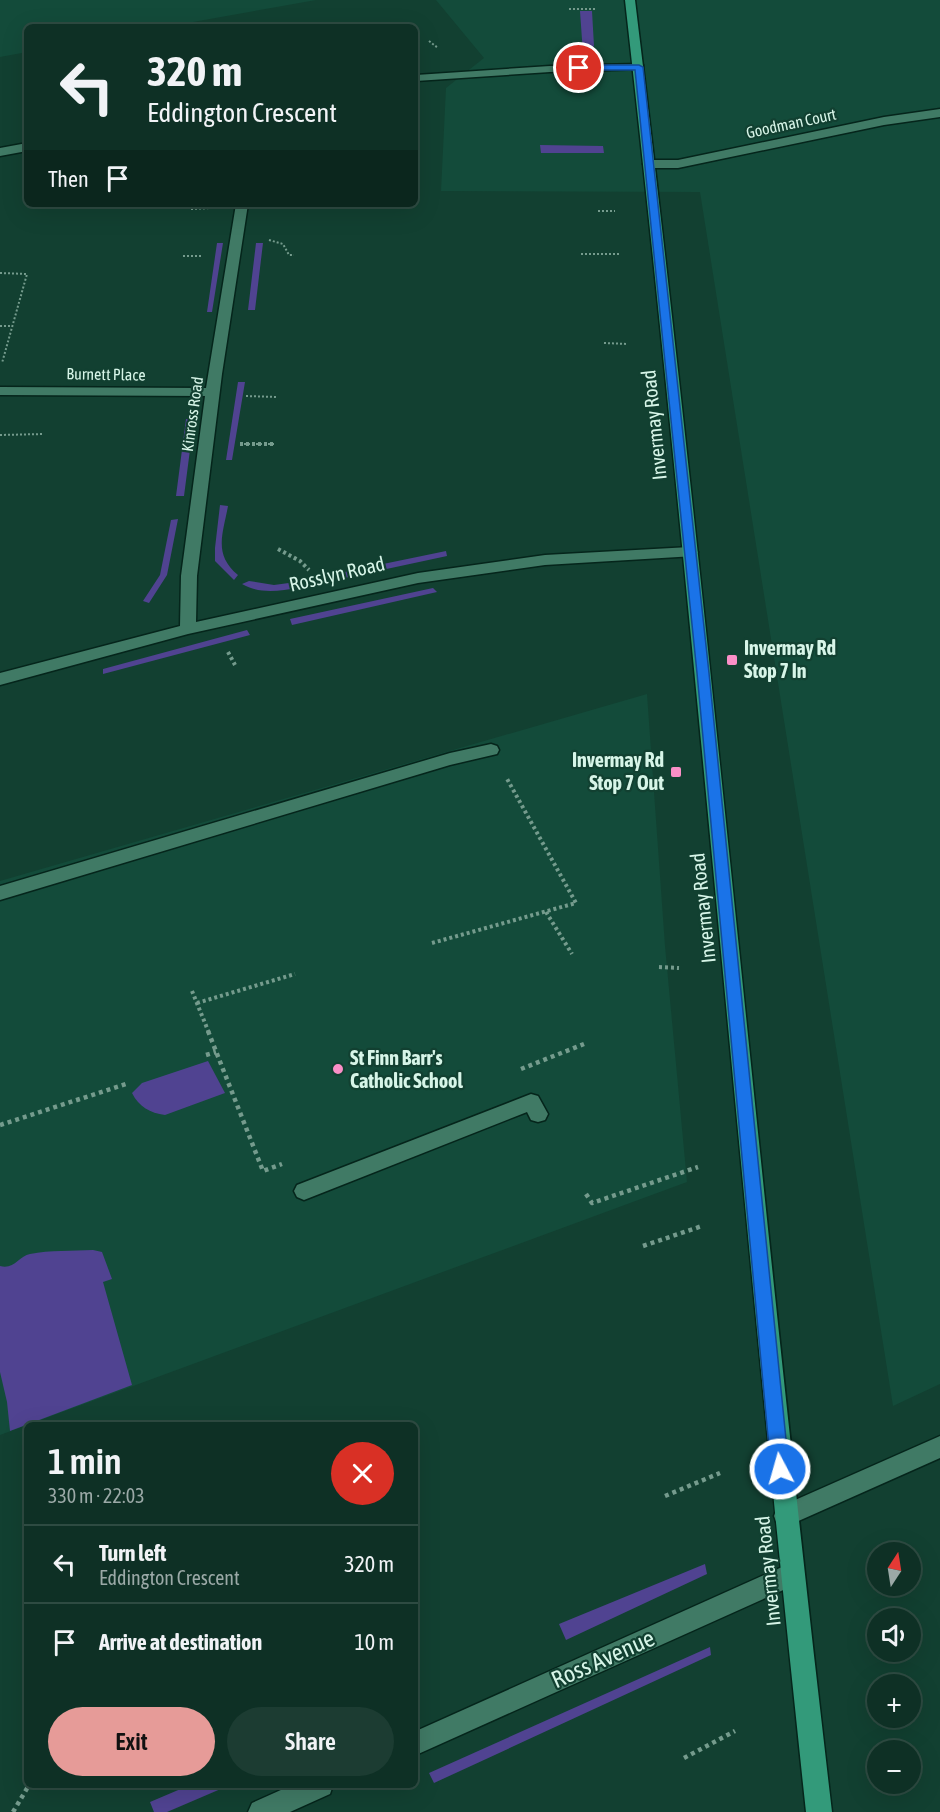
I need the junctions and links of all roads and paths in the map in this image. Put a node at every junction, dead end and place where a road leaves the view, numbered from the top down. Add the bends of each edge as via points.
1 (630, 0) edge
2 (569, 9) dead end
3 (597, 9) dead end
4 (639, 67) junction
5 (418, 78) edge
6 (940, 113) edge
7 (24, 148) edge
8 (0, 152) edge
9 (649, 164) junction
10 (242, 207) edge
11 (218, 208) dead end
12 (191, 209) dead end
13 (598, 211) dead end
14 (615, 211) dead end
15 (268, 240) dead end
16 (581, 254) dead end
17 (619, 254) dead end
18 (294, 255) dead end
19 (183, 256) dead end
20 (212, 256) dead end
21 (0, 273) edge
22 (0, 326) edge
23 (13, 326) junction
24 (604, 343) dead end
25 (628, 344) dead end
26 (0, 371) edge
27 (0, 391) edge
28 (212, 392) junction
29 (246, 396) dead end
30 (276, 397) dead end
31 (44, 434) dead end
32 (0, 435) edge
33 (240, 444) dead end
34 (273, 444) dead end
35 (278, 549) dead end
36 (690, 552) junction
37 (311, 576) dead end
38 (188, 630) junction
39 (225, 645) dead end
40 (235, 665) dead end
41 (0, 680) edge
42 (491, 750) joint
43 (0, 893) edge
44 (546, 912) junction
45 (432, 943) dead end
46 (572, 954) dead end
47 (659, 967) dead end
48 (679, 968) dead end
49 (295, 974) dead end
50 (192, 991) dead end
51 (197, 1003) junction
52 (584, 1044) dead end
53 (216, 1052) junction
54 (206, 1055) dead end
55 (518, 1070) dead end
56 (126, 1084) dead end
57 (538, 1114) dead end
58 (0, 1125) edge
59 (285, 1162) dead end
60 (698, 1167) dead end
61 (304, 1191) dead end
62 (586, 1194) dead end
63 (702, 1226) dead end
64 (643, 1246) dead end
65 (940, 1447) edge
66 (720, 1473) dead end
67 (665, 1496) dead end
68 (785, 1515) junction
69 (791, 1575) junction
70 (735, 1731) dead end
71 (418, 1742) edge
72 (684, 1758) dead end
73 (26, 1788) edge
74 (314, 1788) edge
75 (13, 1812) edge
76 (261, 1812) edge
77 (819, 1812) edge

1 - 4 main road, Invermay Road
2 - 3 path
4 - 5 street
4 - 9 main road, Invermay Road
6 - 9 street, Goodman Court via 678,164
7 - 8 street
9 - 36 main road, Invermay Road
10 - 28 street, Kinross Road
11 - 12 path
13 - 14 path
15 - 18 path via 283,244
16 - 17 path
19 - 20 path
21 - 23 path via 27,274
22 - 23 path
23 - 26 path
24 - 25 path
27 - 28 street, Burnett Place
28 - 38 street, Kinross Road via 189,576
29 - 30 path
31 - 32 path
33 - 34 path
35 - 37 path via 307,567
36 - 38 street, Rosslyn Road via 545,560 418,578
36 - 68 main road, Invermay Road
38 - 41 street, Rosslyn Road
39 - 40 path
42 - 43 street
42 - 44 path via 576,903
44 - 45 path
44 - 46 path
47 - 48 path
49 - 51 path
50 - 51 path
51 - 53 path
52 - 55 path
53 - 54 path
53 - 59 path via 263,1171
56 - 58 path
57 - 61 street via 531,1102
60 - 62 path via 592,1203
63 - 64 path
65 - 68 street
66 - 67 path
68 - 69 main road, Invermay Road
69 - 71 street, Ross Avenue
69 - 77 main road, Invermay Road
70 - 72 path
73 - 75 path
74 - 76 street

